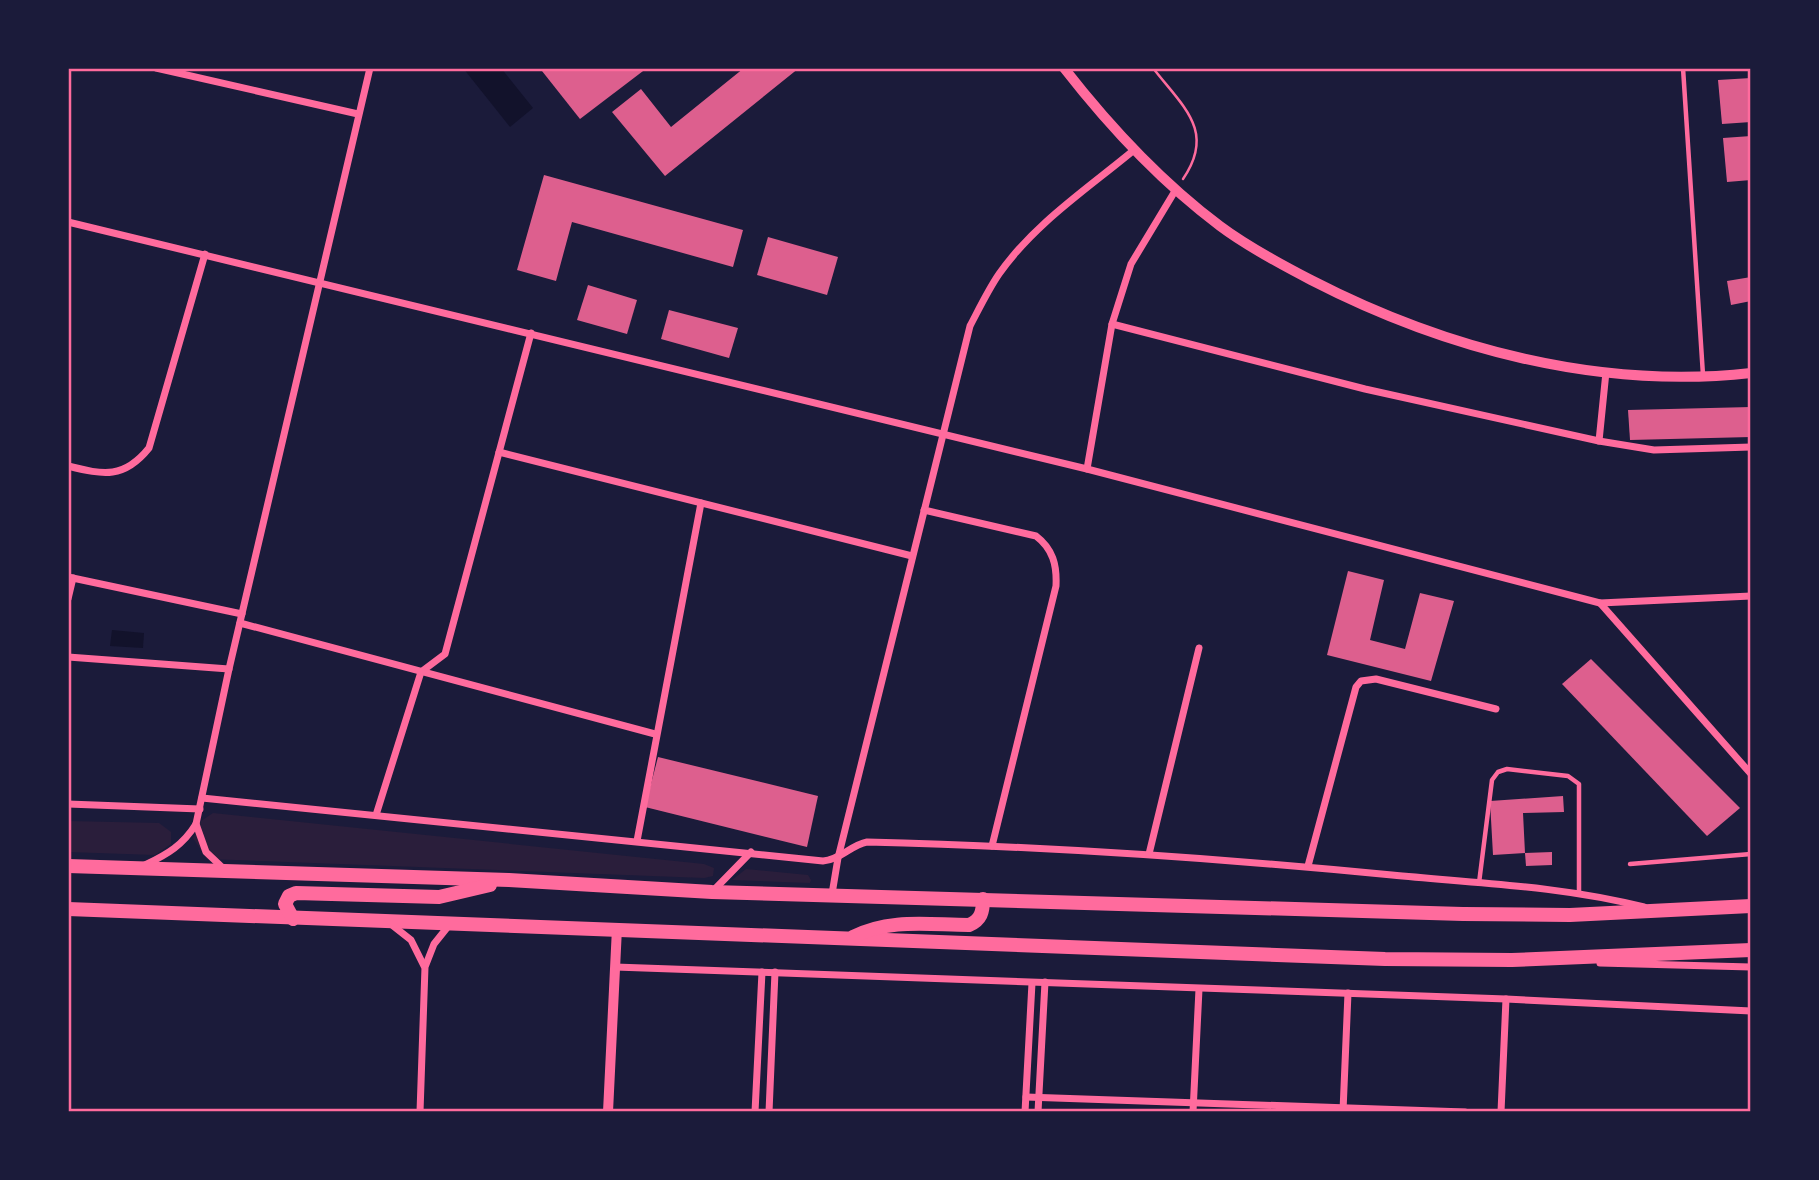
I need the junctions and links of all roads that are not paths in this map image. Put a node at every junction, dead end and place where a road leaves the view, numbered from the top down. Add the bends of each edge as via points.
1 (156, 68) edge
2 (370, 68) edge
3 (1064, 68) edge
4 (1684, 68) edge
5 (358, 114) junction
6 (1134, 150) junction
7 (1175, 191) junction
8 (68, 222) edge
9 (205, 254) junction
10 (321, 281) junction
11 (1112, 324) junction
12 (531, 333) junction
13 (1606, 372) junction
14 (1751, 373) edge
15 (1703, 376) junction
16 (943, 435) junction
17 (1599, 442) junction
18 (1751, 447) edge
19 (499, 452) junction
20 (68, 466) edge
21 (1087, 469) junction
22 (701, 503) junction
23 (924, 510) junction
24 (912, 556) junction
25 (71, 578) edge
26 (1751, 596) edge
27 (68, 599) edge
28 (1600, 603) junction
29 (242, 614) junction
30 (240, 623) junction
31 (1199, 648) dead end
32 (68, 657) edge
33 (229, 668) junction
34 (421, 672) junction
35 (1496, 709) dead end
36 (655, 734) junction
37 (1751, 774) edge
38 (202, 798) junction
39 (68, 804) edge
40 (200, 809) junction
41 (376, 815) junction
42 (197, 824) junction
43 (637, 841) junction
44 (992, 846) junction
45 (751, 852) junction
46 (1751, 854) edge
47 (1149, 855) junction
48 (838, 858) junction
49 (1630, 864) dead end
50 (68, 866) edge
51 (1308, 866) junction
52 (140, 868) junction
53 (225, 871) junction
54 (509, 880) junction
55 (1479, 883) junction
56 (712, 892) junction
57 (832, 894) junction
58 (1579, 894) junction
59 (983, 899) junction
60 (1751, 906) edge
61 (68, 909) edge
62 (1658, 911) junction
63 (293, 919) junction
64 (386, 922) junction
65 (450, 924) junction
66 (617, 928) junction
67 (852, 938) junction
68 (1751, 950) edge
69 (1512, 960) junction
70 (425, 967) junction
71 (615, 967) junction
72 (1751, 967) edge
73 (762, 972) junction
74 (775, 972) junction
75 (1032, 982) junction
76 (1045, 982) junction
77 (1199, 989) junction
78 (1348, 993) junction
79 (1506, 999) junction
80 (1751, 1011) edge
81 (1026, 1097) junction
82 (1038, 1097) junction
83 (1193, 1101) junction
84 (1343, 1110) edge
85 (421, 1112) edge
86 (608, 1112) edge
87 (755, 1112) edge
88 (769, 1112) edge
89 (1026, 1112) edge
90 (1038, 1112) edge
91 (1192, 1112) edge
92 (1465, 1112) edge
93 (1501, 1112) edge

1 - 5 street
2 - 5 street
3 - 6 street
4 - 15 lane
5 - 10 street
6 - 7 street
6 - 16 street via 1051,217 999,275 970,326
7 - 11 street via 1131,264
7 - 13 street via 1222,228 1282,265 1385,316 1504,354
8 - 9 street
9 - 10 street
9 - 20 street via 149,448 136,463 113,473
10 - 12 street
10 - 29 street
11 - 17 street via 1365,389
11 - 21 street
12 - 16 street
12 - 19 street
13 - 15 street
13 - 17 street
14 - 15 street
16 - 21 street
16 - 23 street
17 - 18 street via 1654,450
19 - 22 street
19 - 34 street via 445,654
21 - 28 street
22 - 24 street
22 - 36 street
23 - 24 street
23 - 44 street via 1036,536 1053,557 1056,586
24 - 48 street
25 - 27 street
25 - 29 street
26 - 28 street
28 - 37 street
29 - 30 street
30 - 33 street
30 - 34 street
31 - 47 street
32 - 33 street
33 - 38 street
34 - 36 street
34 - 41 street
35 - 51 street via 1376,679 1361,681
36 - 43 street
38 - 40 street
38 - 41 street
39 - 40 street
40 - 42 street
41 - 43 street
42 - 52 street via 173,852
42 - 53 street via 206,852
43 - 45 street
44 - 47 street
44 - 48 street via 867,842
45 - 48 street via 823,861
45 - 56 street
46 - 49 lane
47 - 51 street
48 - 57 street
50 - 52 main road
51 - 55 street
52 - 53 main road
53 - 54 main road
54 - 56 main road
54 - 63 main road via 439,898 296,893 285,904
55 - 58 street
55 - 58 lane via 1495,775 1507,769 1576,780 1580,789
56 - 57 main road
57 - 59 main road
58 - 62 street
59 - 62 main road via 1463,914
59 - 67 main road via 982,914 969,925 892,924 875,926
60 - 62 main road
61 - 63 main road
63 - 64 main road
64 - 65 main road
64 - 70 street via 411,940
65 - 66 main road
65 - 70 street
66 - 67 main road
66 - 71 street
67 - 69 main road
68 - 69 main road
69 - 72 street
70 - 85 street
71 - 73 street
71 - 86 street
73 - 74 street
73 - 87 street
74 - 75 street
74 - 88 street
75 - 76 street
75 - 81 street
76 - 77 street
76 - 82 street
77 - 78 street
77 - 83 street
78 - 79 street
78 - 84 street
79 - 80 street
79 - 93 street
81 - 82 street
81 - 89 street
82 - 83 street
82 - 90 street
83 - 84 street
83 - 91 street
84 - 92 street

